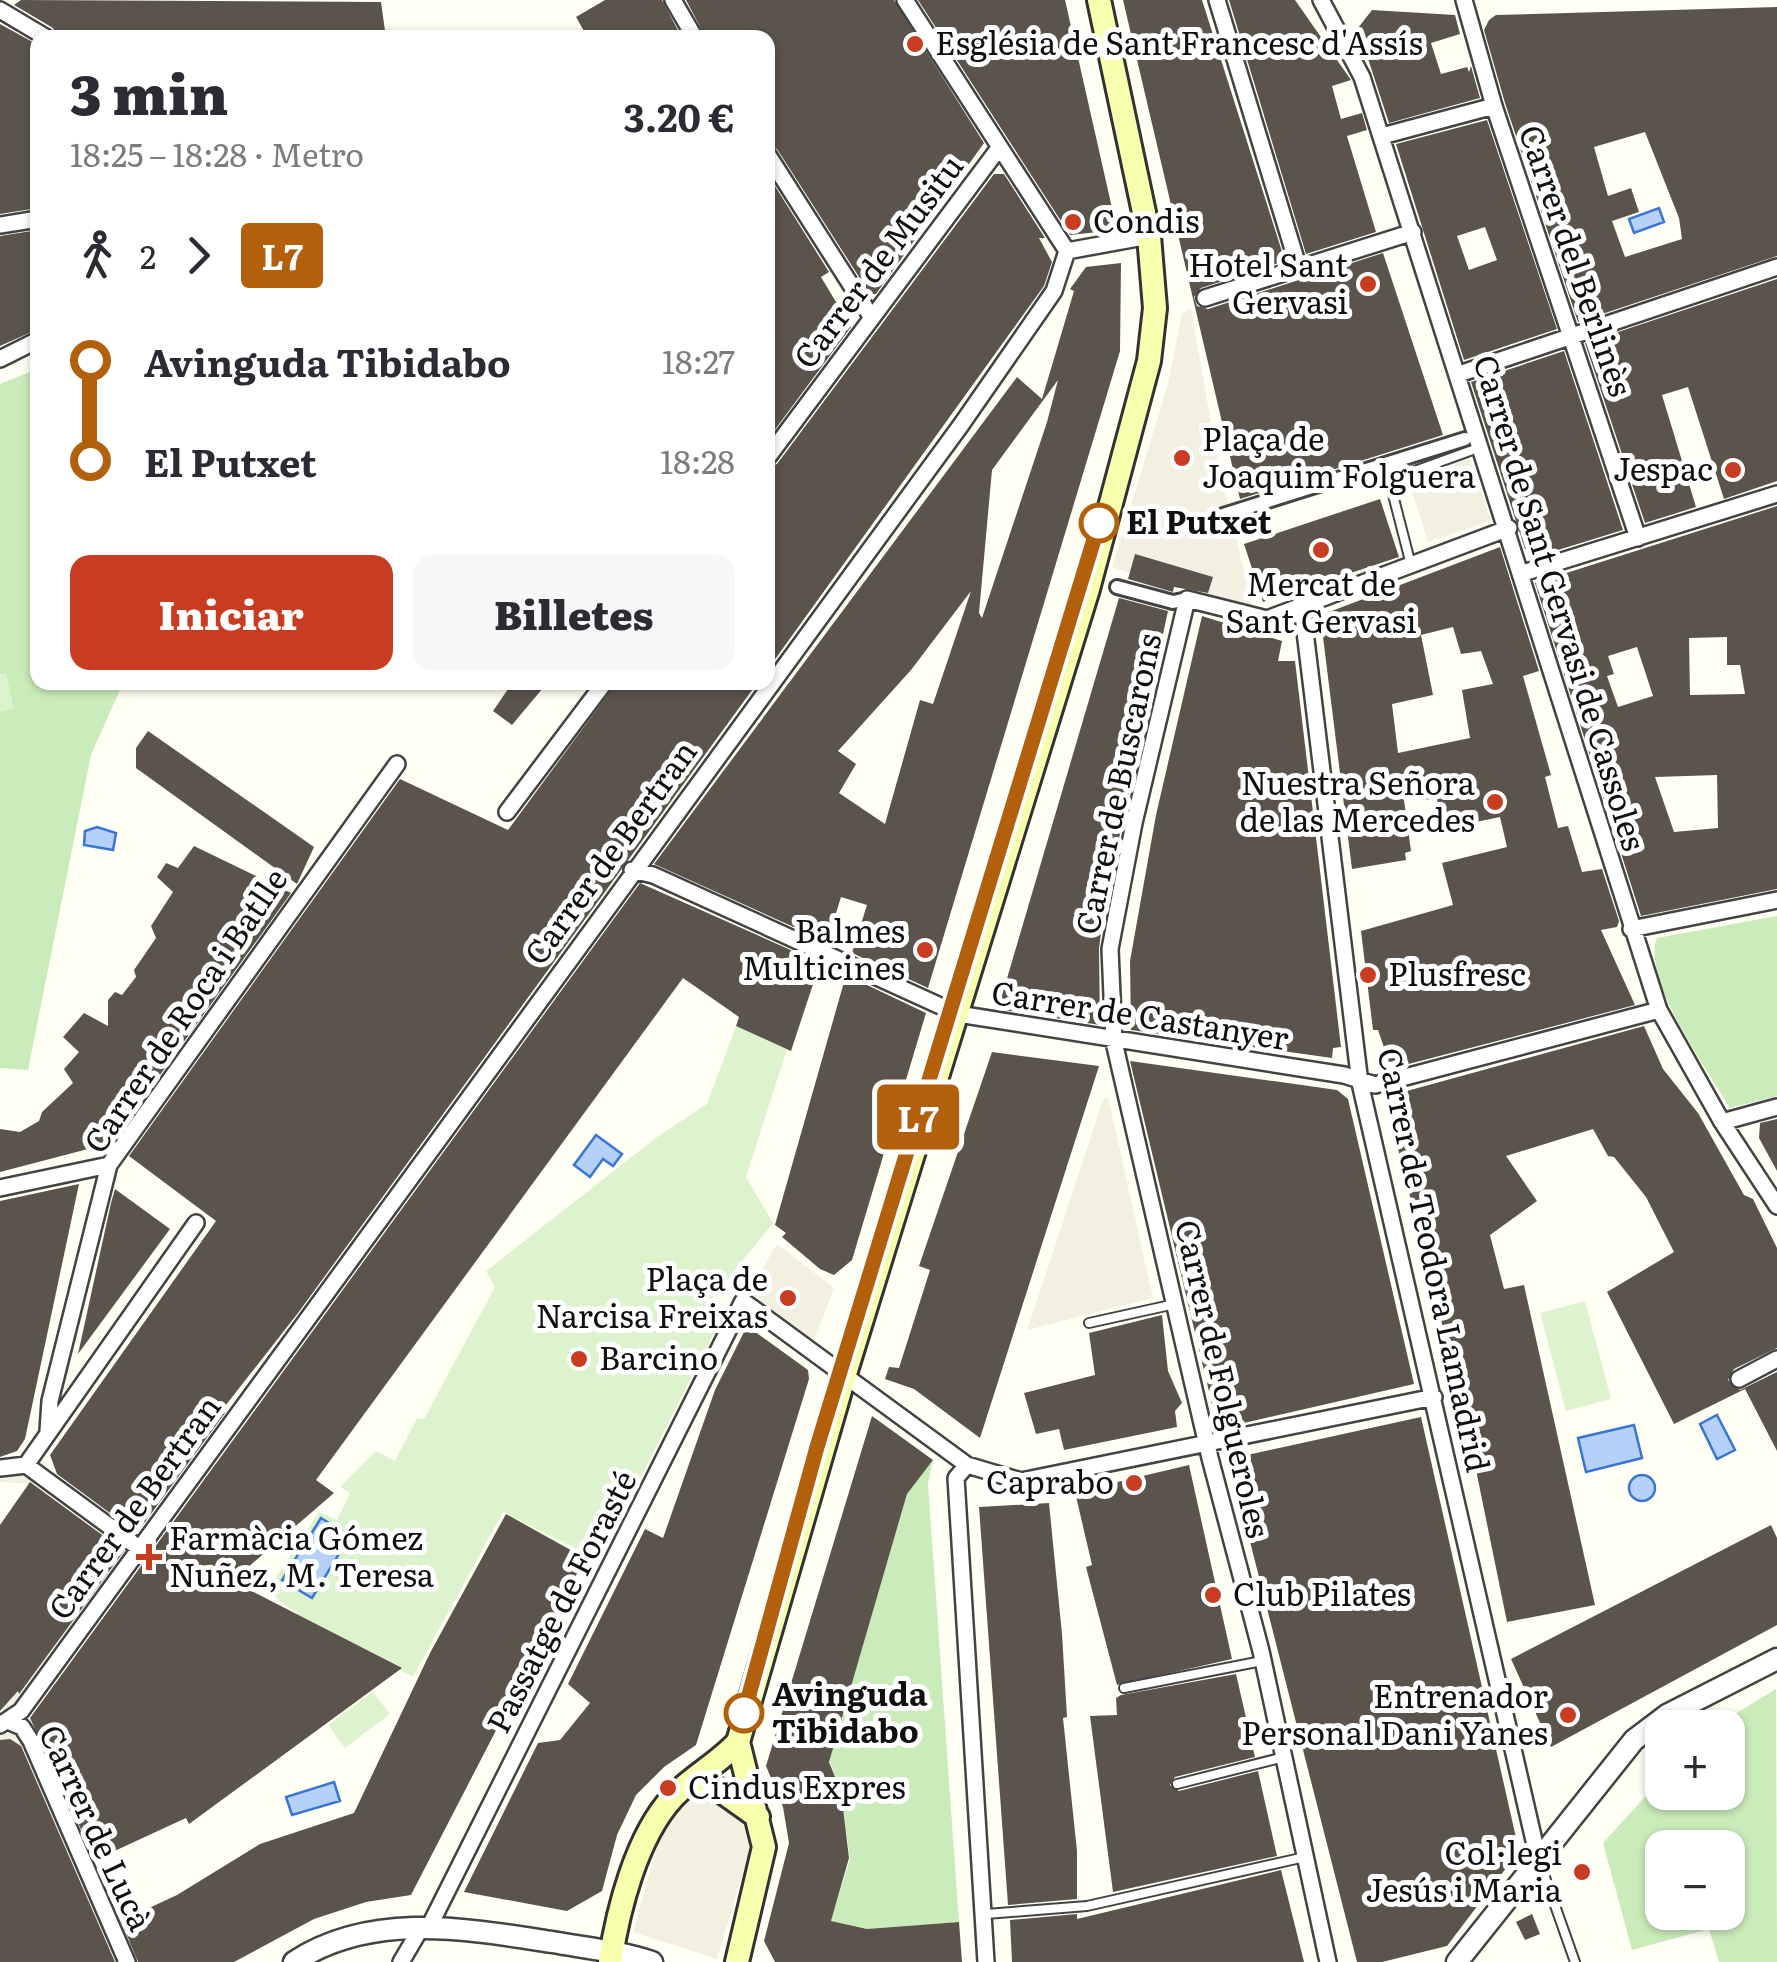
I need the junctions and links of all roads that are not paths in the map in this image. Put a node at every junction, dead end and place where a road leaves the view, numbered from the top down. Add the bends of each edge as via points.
1 (673, 0) edge
2 (905, 0) edge
3 (1099, 0) edge
4 (1217, 0) edge
5 (1322, 0) edge
6 (1464, 0) edge
7 (0, 10) edge
8 (34, 30) edge
9 (691, 30) edge
10 (1494, 106) junction
11 (1382, 136) junction
12 (999, 148) junction
13 (775, 166) edge
14 (30, 220) edge
15 (0, 224) edge
16 (1413, 232) junction
17 (1149, 236) junction
18 (1066, 251) junction
19 (1777, 266) edge
20 (1299, 269) junction
21 (1206, 298) dead end
22 (872, 318) junction
23 (1572, 334) junction
24 (30, 344) edge
25 (0, 359) edge
26 (1459, 374) junction
27 (1465, 439) dead end
28 (1482, 446) junction
29 (775, 448) edge
30 (1386, 481) junction
31 (1370, 483) dead end
32 (1777, 494) edge
33 (1222, 515) dead end
34 (1509, 528) junction
35 (1638, 538) junction
36 (1411, 566) junction
37 (1524, 573) junction
38 (1117, 587) dead end
39 (1187, 599) junction
40 (1302, 607) junction
41 (775, 672) edge
42 (599, 690) edge
43 (762, 690) edge
44 (397, 764) dead end
45 (507, 812) dead end
46 (632, 870) junction
47 (1777, 900) edge
48 (1631, 929) junction
49 (1659, 1010) junction
50 (958, 1014) junction
51 (1114, 1042) junction
52 (1360, 1084) junction
53 (1777, 1107) edge
54 (1722, 1122) junction
55 (108, 1165) junction
56 (0, 1188) edge
57 (1777, 1206) edge
58 (196, 1222) dead end
59 (1175, 1304) junction
60 (1089, 1323) dead end
61 (1777, 1359) edge
62 (844, 1377) junction
63 (1739, 1379) dead end
64 (1434, 1398) junction
65 (48, 1431) junction
66 (1208, 1445) junction
67 (26, 1465) junction
68 (967, 1465) junction
69 (0, 1468) edge
70 (140, 1548) junction
71 (1777, 1659) edge
72 (1263, 1660) junction
73 (1124, 1688) dead end
74 (5, 1723) edge
75 (738, 1742) junction
76 (1285, 1757) junction
77 (1176, 1784) dead end
78 (687, 1785) junction
79 (758, 1817) junction
80 (1307, 1856) junction
81 (1538, 1858) junction
82 (986, 1914) junction
83 (425, 1928) junction
84 (611, 1957) edge
85 (127, 1962) edge
86 (294, 1962) edge
87 (401, 1962) edge
88 (652, 1962) edge
89 (737, 1962) edge
90 (986, 1962) edge
91 (1328, 1962) edge
92 (1456, 1962) edge
93 (1576, 1962) edge

1 - 9 street
2 - 12 street
3 - 17 main road
4 - 20 street
5 - 11 street, Carrer de Sant Gervasi de Cassoles via 1359,68
6 - 10 street, Carrer del Berlinès
7 - 8 street
10 - 11 street
10 - 23 street, Carrer del Berlinès
11 - 16 street, Carrer de Sant Gervasi de Cassoles
12 - 18 street
12 - 22 street, Carrer de Musitu
13 - 22 street
14 - 15 street
16 - 20 street
16 - 26 street, Carrer de Sant Gervasi de Cassoles
17 - 18 street
17 - 50 main road via 1156,308 1136,417
18 - 41 street, Carrer de Bertran via 1054,291
19 - 23 street
20 - 21 street
22 - 29 street, Carrer de Musitu
23 - 26 street
23 - 35 street, Carrer del Berlinès
24 - 25 street
26 - 28 street, Carrer de Sant Gervasi de Cassoles
27 - 33 street
28 - 30 lane
28 - 34 street, Carrer de Sant Gervasi de Cassoles
30 - 31 lane
30 - 36 lane
32 - 35 street
34 - 36 street
34 - 37 street, Carrer de Sant Gervasi de Cassoles
35 - 37 street
36 - 40 street
37 - 48 street, Carrer de Sant Gervasi de Cassoles
38 - 39 street via 1172,602
39 - 40 street via 1262,619
39 - 51 street, Carrer de Buscarons via 1110,949
40 - 52 street, Carrer de Teodora Lamadrid
42 - 45 street
43 - 46 street, Carrer de Bertran
44 - 55 street, Carrer de Roca i Batlle
46 - 50 street, Carrer de Castanyer
46 - 70 street, Carrer de Bertran
47 - 48 street
48 - 49 street, Carrer de Sant Gervasi de Cassoles
49 - 52 street, Carrer de Castanyer
49 - 54 street, Carrer de Sant Gervasi de Cassoles
50 - 51 street, Carrer de Castanyer
50 - 62 main road
51 - 52 street, Carrer de Castanyer via 1344,1075
51 - 59 street, Carrer de Folgueroles
52 - 64 street, Carrer de Teodora Lamadrid
53 - 54 street
54 - 57 street, Carrer de Sant Gervasi de Cassoles
55 - 56 street
55 - 65 street, Carrer de Roca i Batlle
58 - 65 street
59 - 60 lane
59 - 66 street, Carrer de Folgueroles
61 - 63 street
62 - 68 street
62 - 75 main road
62 - 83 street, Passatge de Forasté via 743,1301
64 - 66 street
64 - 81 street, Carrer de Teodora Lamadrid
65 - 67 street
66 - 68 street via 1036,1481
66 - 72 street, Carrer de Folgueroles
67 - 69 street
67 - 70 street
68 - 82 street via 956,1478
70 - 74 street, Carrer de Bertran
71 - 81 street via 1667,1715 1634,1740
72 - 73 lane
72 - 76 street, Carrer de Folgueroles
74 - 85 street, Carrer de Lucà via 22,1728 31,1741
75 - 78 main road
75 - 79 main road
76 - 77 lane
76 - 80 street, Carrer de Folgueroles
78 - 79 main road via 720,1790
78 - 84 main road via 648,1834
79 - 89 main road via 764,1847
80 - 82 lane via 1087,1906
80 - 91 street, Carrer de Folgueroles
81 - 92 street
81 - 93 lane
82 - 90 street
83 - 84 street via 468,1928
83 - 86 street via 354,1935
83 - 87 street, Passatge de Forasté
84 - 88 street

